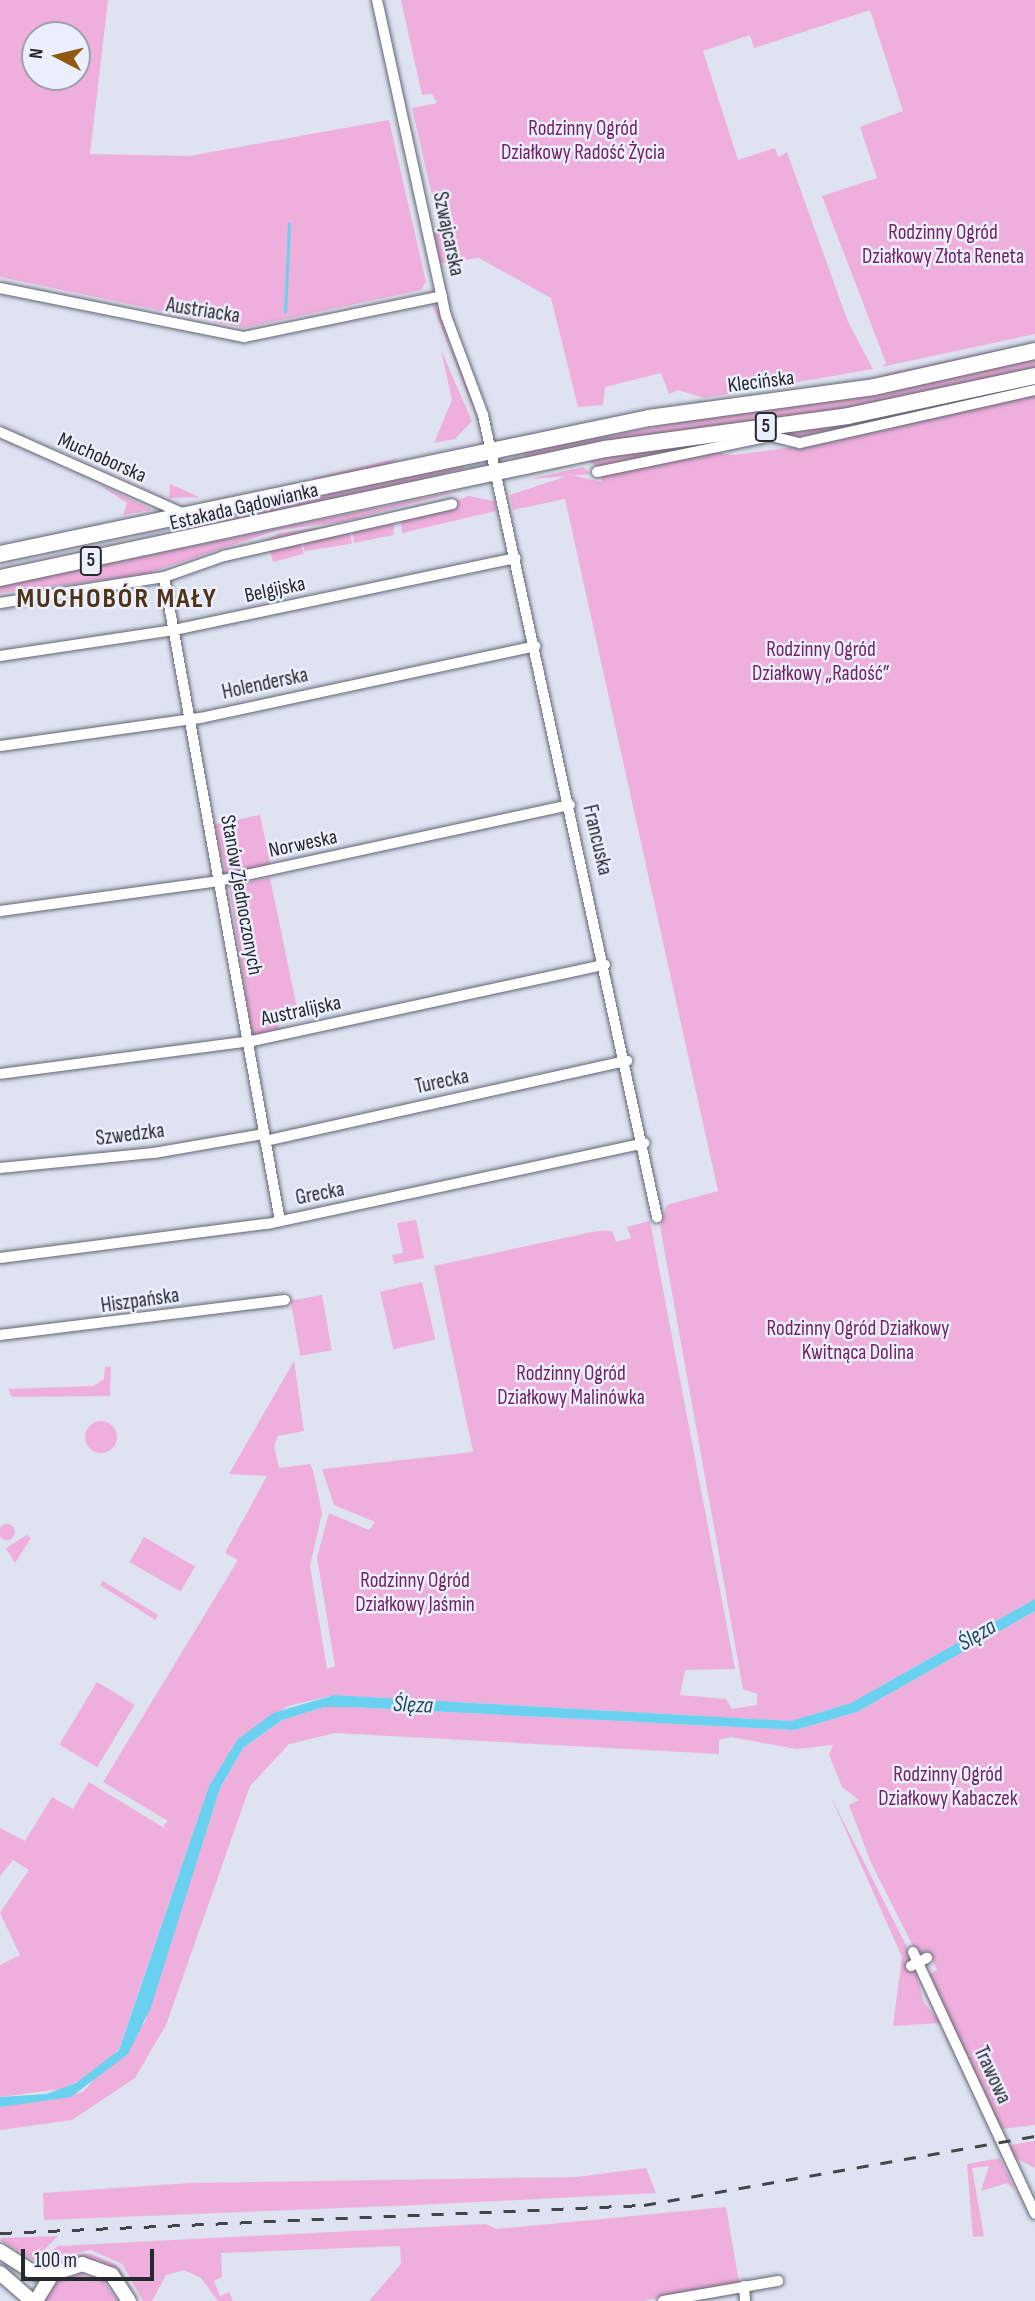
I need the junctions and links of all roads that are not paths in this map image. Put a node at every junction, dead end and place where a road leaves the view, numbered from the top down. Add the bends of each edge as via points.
1 (377, 0) edge
2 (0, 288) edge
3 (442, 296) junction
4 (1035, 351) edge
5 (1035, 376) edge
6 (1035, 390) edge
7 (0, 432) edge
8 (491, 450) junction
9 (495, 472) junction
10 (597, 472) dead end
11 (452, 504) dead end
12 (190, 515) junction
13 (0, 554) edge
14 (516, 558) junction
15 (164, 577) junction
16 (0, 578) edge
17 (0, 603) edge
18 (174, 630) junction
19 (535, 646) junction
20 (0, 656) edge
21 (190, 719) junction
22 (0, 746) edge
23 (570, 805) junction
24 (218, 881) junction
25 (0, 911) edge
26 (605, 965) junction
27 (247, 1042) junction
28 (627, 1061) junction
29 (0, 1074) edge
30 (265, 1138) junction
31 (644, 1143) junction
32 (0, 1168) edge
33 (657, 1217) dead end
34 (279, 1221) junction
35 (0, 1258) edge
36 (285, 1300) dead end
37 (0, 1335) edge
38 (917, 1960) dead end
39 (1035, 2214) edge
40 (0, 2251) edge
41 (0, 2273) edge
42 (52, 2274) junction
43 (778, 2281) dead end
44 (744, 2286) junction
45 (34, 2301) edge
46 (129, 2301) edge
47 (663, 2301) edge
48 (745, 2301) edge

1 - 3 street, Szwajcarska
2 - 3 street, Austriacka via 244,337
3 - 8 street, Szwajcarska
4 - 8 main road, Klecińska / 5 via 881,386 649,418
5 - 9 main road, 5 via 861,414 649,441
6 - 10 street via 800,443 771,436
7 - 12 street, Muchoborska
8 - 9 street, Szwajcarska
8 - 12 main road, Estakada Gądowianka / 5
9 - 14 street, Francuska
9 - 16 main road, Estakada Gądowianka / 5
11 - 15 street via 224,556
12 - 13 main road, Estakada Gądowianka / 5
14 - 18 street, Belgijska
14 - 19 street, Francuska
15 - 17 street
15 - 18 street, Stanów Zjednoczonych
18 - 20 street, Belgijska
18 - 21 street, Stanów Zjednoczonych
19 - 21 street, Holenderska
19 - 23 street, Francuska
21 - 22 street, Holenderska
21 - 24 street, Stanów Zjednoczonych
23 - 24 street, Norweska
23 - 26 street, Francuska
24 - 25 street, Norweska
24 - 27 street, Stanów Zjednoczonych
26 - 27 street, Australijska
26 - 28 street, Francuska
27 - 29 street, Australijska
27 - 30 street, Stanów Zjednoczonych
28 - 30 street, Turecka
28 - 31 street, Francuska
30 - 32 street, Szwedzka
30 - 34 street, Stanów Zjednoczonych
31 - 33 street, Francuska
31 - 34 street, Grecka
34 - 35 street, Grecka
36 - 37 street, Hiszpańska
38 - 39 street, Trawowa
40 - 42 main road via 31,2272
41 - 45 main road
42 - 45 main road
42 - 46 main road via 75,2264 99,2267 116,2279
43 - 44 street
44 - 47 street
44 - 48 street

